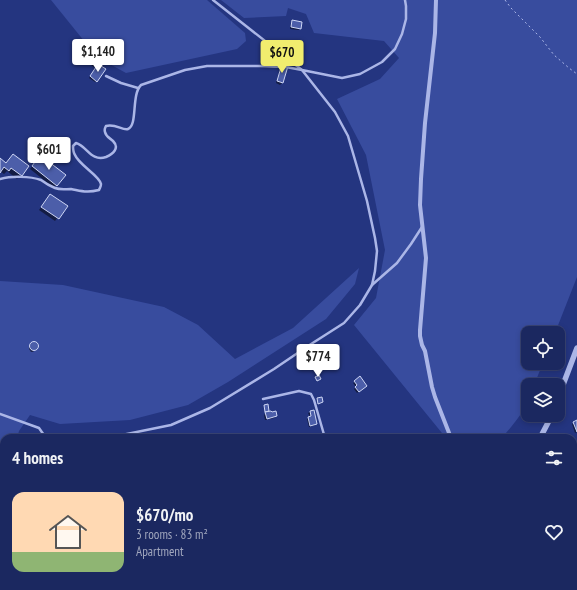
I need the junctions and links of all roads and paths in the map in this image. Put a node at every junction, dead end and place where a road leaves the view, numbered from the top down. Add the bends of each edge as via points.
1 (213, 0) edge
2 (405, 0) edge
3 (436, 0) edge
4 (505, 0) edge
5 (302, 70) junction
6 (577, 74) edge
7 (106, 76) dead end
8 (138, 88) junction
9 (0, 179) edge
10 (422, 227) junction
11 (372, 285) junction
12 (577, 351) edge
13 (565, 381) edge
14 (263, 399) dead end
15 (0, 414) edge
16 (549, 422) edge
17 (43, 434) edge
18 (127, 434) edge
19 (324, 434) edge
20 (449, 434) edge
21 (544, 434) edge

1 - 5 lane
2 - 5 lane via 406,19 402,34 395,49 382,62 360,74 342,78
3 - 10 street via 421,179
4 - 6 path via 554,55
5 - 8 lane via 286,67 207,66 147,82
5 - 11 lane via 335,112 348,136 375,238 377,251
7 - 8 lane
8 - 9 lane via 129,129 110,125 105,128 107,136 116,144 112,154 104,158 96,157 81,145 76,143 73,146 75,156 101,182 99,190 87,192 56,189 31,177
10 - 11 lane via 397,263
10 - 20 street via 426,258 420,336 435,397
11 - 18 lane via 360,305 344,323 210,408 171,425
12 - 13 street
14 - 19 lane via 299,391 311,394
15 - 17 lane via 39,428
16 - 21 street

